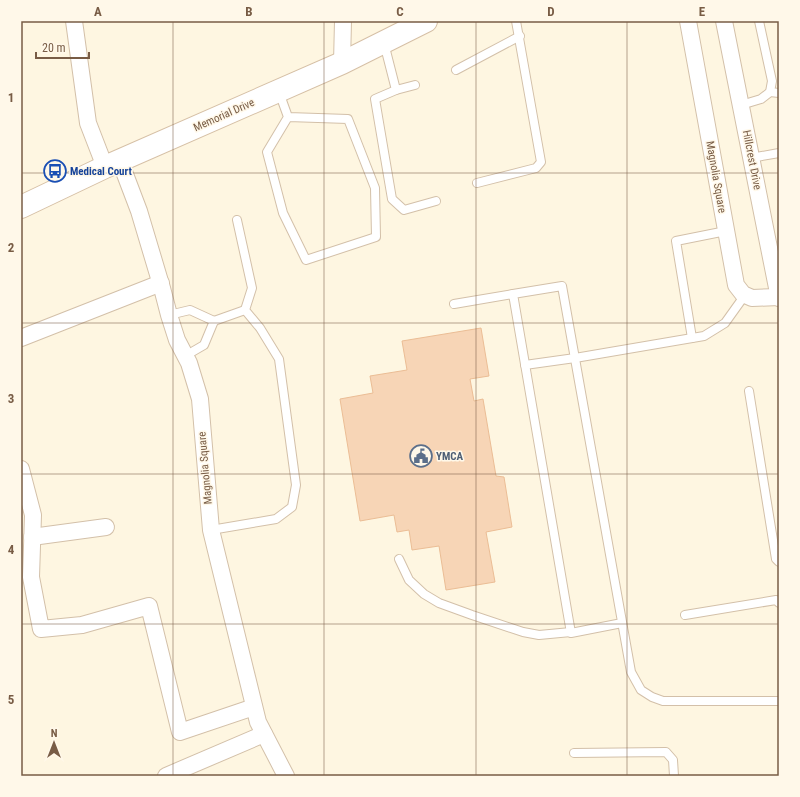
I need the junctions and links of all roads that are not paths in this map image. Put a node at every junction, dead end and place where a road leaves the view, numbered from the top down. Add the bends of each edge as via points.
1 (74, 21) edge
2 (343, 21) edge
3 (426, 21) edge
4 (516, 21) edge
5 (688, 21) edge
6 (724, 21) edge
7 (759, 21) edge
8 (520, 36) junction
9 (384, 42) junction
10 (342, 64) junction
11 (456, 70) dead end
12 (415, 85) dead end
13 (396, 90) junction
14 (279, 91) junction
15 (770, 92) junction
16 (779, 93) edge
17 (741, 105) junction
18 (288, 117) junction
19 (779, 153) edge
20 (751, 158) junction
21 (113, 164) junction
22 (477, 183) dead end
23 (436, 201) dead end
24 (21, 207) edge
25 (237, 220) dead end
26 (726, 231) junction
27 (775, 257) edge
28 (161, 283) junction
29 (512, 294) junction
30 (745, 295) junction
31 (779, 298) edge
32 (454, 304) dead end
33 (246, 310) junction
34 (169, 315) junction
35 (214, 320) junction
36 (21, 338) edge
37 (692, 338) junction
38 (184, 356) junction
39 (575, 358) junction
40 (525, 365) junction
41 (749, 391) dead end
42 (21, 469) edge
43 (106, 527) dead end
44 (210, 530) junction
45 (32, 537) junction
46 (399, 559) dead end
47 (779, 562) edge
48 (779, 603) edge
49 (685, 615) dead end
50 (622, 623) junction
51 (571, 632) junction
52 (779, 701) edge
53 (254, 707) junction
54 (264, 734) junction
55 (574, 753) dead end
56 (166, 776) edge
57 (286, 776) edge
58 (674, 776) edge

1 - 21 street via 88,123
2 - 10 street
3 - 9 main road, Memorial Drive
4 - 8 lane
5 - 26 street, Magnolia Square
6 - 17 street, Hillcrest Drive
7 - 15 lane via 772,81
8 - 11 lane
8 - 22 lane via 541,162 536,168
9 - 10 main road, Memorial Drive
9 - 13 lane
10 - 14 main road, Memorial Drive
12 - 13 lane
13 - 23 lane via 374,99 392,199 404,210
14 - 18 lane
14 - 21 main road, Memorial Drive
15 - 16 lane
15 - 17 lane via 761,99
17 - 20 street, Hillcrest Drive
18 - 18 lane via 268,152 283,213 306,260 376,237 375,188 348,119
19 - 20 lane
20 - 27 street, Hillcrest Drive
21 - 24 main road, Memorial Drive
21 - 28 street, Magnolia Square via 139,211
25 - 33 lane via 252,288
26 - 30 street, Magnolia Square via 736,285
26 - 37 lane via 676,241
27 - 31 street, Hillcrest Drive
28 - 34 street, Magnolia Square
28 - 36 street
29 - 32 lane
29 - 39 lane via 562,286
29 - 40 lane
30 - 31 street via 752,298
30 - 37 lane via 725,323 704,336
33 - 35 lane
33 - 44 lane via 279,359 296,485 292,507 276,519
34 - 35 lane via 190,310
34 - 38 street, Magnolia Square
35 - 38 lane via 204,345
37 - 39 lane
38 - 44 street, Magnolia Square via 189,363 200,399
39 - 40 lane
39 - 50 lane
40 - 51 lane
41 - 47 lane via 776,559
42 - 45 street via 33,516
43 - 45 street
44 - 53 street, Magnolia Square
45 - 53 street via 31,577 41,629 82,625 149,606 180,732
46 - 51 lane via 409,580 439,603 523,632 539,635
48 - 49 lane via 776,600
50 - 51 lane
50 - 52 lane via 631,672 641,690 652,697 663,701
53 - 54 street, Magnolia Square
54 - 56 street
54 - 57 street, Magnolia Square
55 - 58 lane via 666,752 673,760

